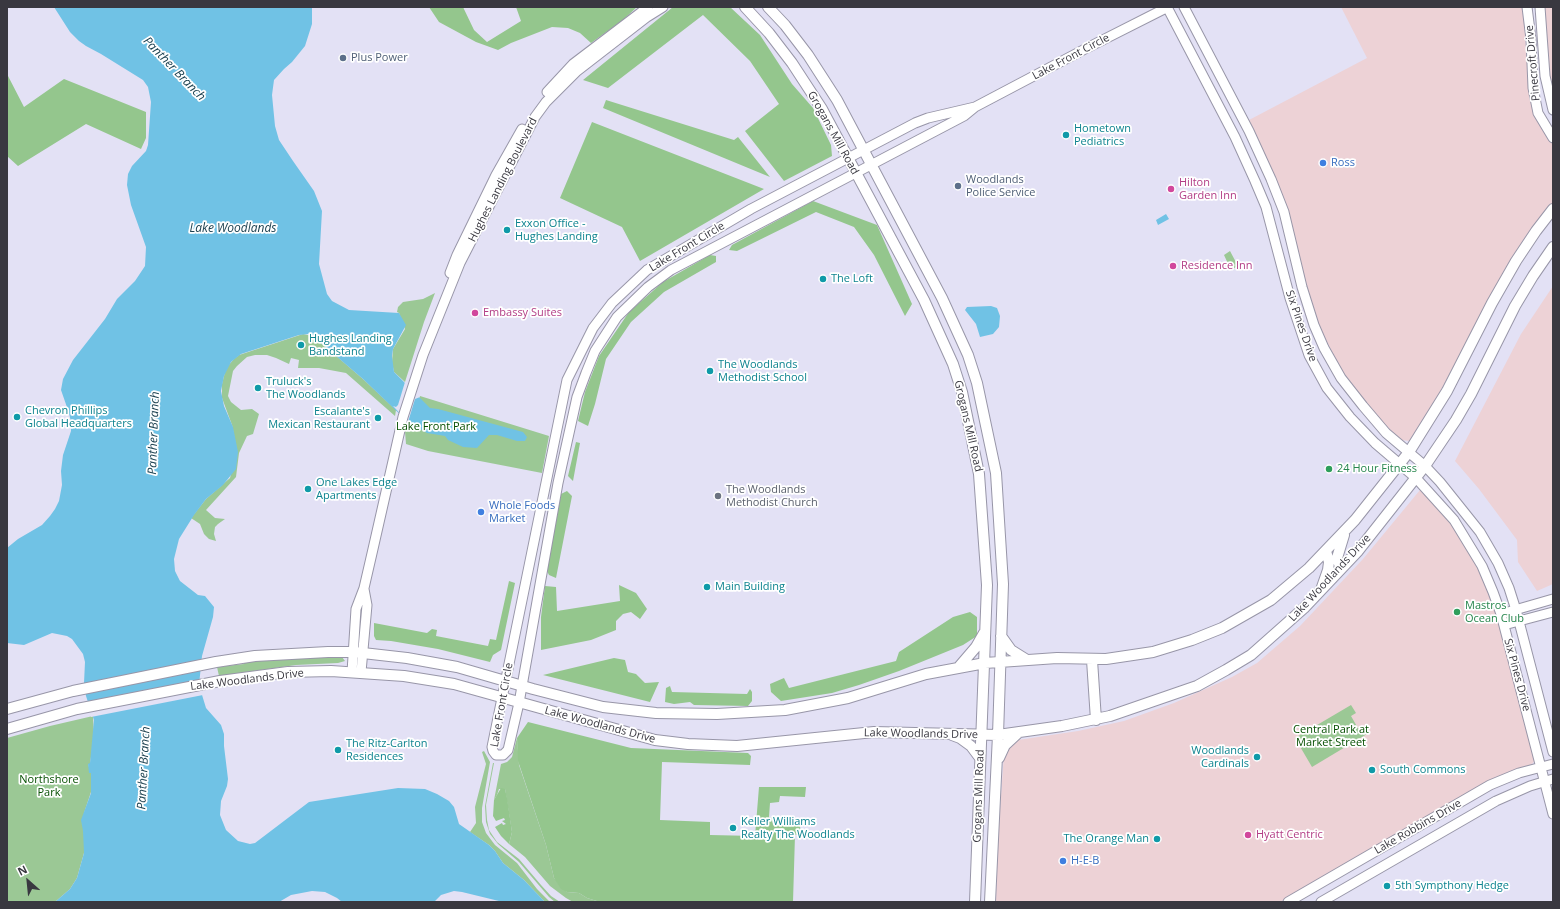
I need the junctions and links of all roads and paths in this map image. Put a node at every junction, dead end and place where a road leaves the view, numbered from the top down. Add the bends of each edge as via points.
1 (648, 7) edge
2 (663, 7) edge
3 (745, 7) edge
4 (768, 7) edge
5 (1167, 7) edge
6 (1184, 7) edge
7 (1527, 7) edge
8 (1540, 7) edge
9 (814, 63) junction
10 (798, 73) junction
11 (976, 108) junction
12 (1553, 110) edge
13 (1249, 131) junction
14 (1235, 137) junction
15 (1553, 138) edge
16 (863, 150) junction
17 (848, 159) junction
18 (871, 164) junction
19 (855, 173) junction
20 (1553, 209) edge
21 (1288, 231) junction
22 (1274, 236) junction
23 (1553, 247) edge
24 (1324, 348) junction
25 (1309, 354) junction
26 (423, 355) junction
27 (1409, 452) junction
28 (1400, 465) junction
29 (1425, 466) junction
30 (1416, 478) junction
31 (1346, 531) junction
32 (1326, 551) junction
33 (1341, 569) junction
34 (1320, 592) junction
35 (1553, 599) edge
36 (1516, 610) junction
37 (1553, 612) edge
38 (1501, 614) junction
39 (1519, 621) junction
40 (1504, 625) junction
41 (985, 631) junction
42 (1001, 636) junction
43 (359, 652) junction
44 (1027, 660) junction
45 (1092, 660) junction
46 (1000, 662) junction
47 (985, 664) junction
48 (958, 668) junction
49 (357, 672) junction
50 (506, 682) junction
51 (521, 685) junction
52 (503, 698) junction
53 (519, 703) junction
54 (1095, 703) junction
55 (7, 709) edge
56 (1110, 716) junction
57 (1096, 720) junction
58 (7, 729) edge
59 (496, 730) junction
60 (1019, 732) junction
61 (512, 733) junction
62 (948, 733) junction
63 (980, 735) junction
64 (998, 735) junction
65 (1553, 752) edge
66 (980, 758) junction
67 (1553, 764) edge
68 (996, 765) junction
69 (1541, 767) junction
70 (1549, 780) edge
71 (1553, 814) edge
72 (975, 902) edge
73 (990, 902) edge
74 (1288, 902) edge
75 (1321, 902) edge

1 - 26 street, Hughes Landing Boulevard via 573,64 534,108 496,175 454,260 427,336
2 - 26 street, Hughes Landing Boulevard via 576,72 535,117 460,263
3 - 10 main road, Grogans Mill Road via 769,33
4 - 9 main road, Grogans Mill Road
5 - 11 street, Lake Front Circle
5 - 14 street, Six Pines Drive
6 - 13 street, Six Pines Drive
7 - 15 street, Pinecroft Drive via 1533,88 1538,113
8 - 12 street, Pinecroft Drive via 1545,76
9 - 10 main road
9 - 16 main road, Grogans Mill Road
10 - 17 main road, Grogans Mill Road via 822,109
11 - 16 street, Lake Front Circle via 921,120
11 - 18 street, Lake Front Circle
13 - 14 street
13 - 21 street, Six Pines Drive via 1284,212
14 - 22 street, Six Pines Drive via 1266,207
16 - 17 street, Lake Front Circle
16 - 18 main road, Grogans Mill Road
17 - 19 main road, Grogans Mill Road
17 - 50 street, Lake Front Circle via 751,209 654,266 612,303 593,328 567,380
18 - 19 street, Lake Front Circle
18 - 42 main road, Grogans Mill Road via 942,298 968,355 977,383 996,473 1003,577
19 - 41 main road, Grogans Mill Road via 924,300 953,364 962,392 979,474 987,585
19 - 51 street, Lake Front Circle via 671,270 633,300 604,336 588,367 577,397 558,483
20 - 27 main road, Lake Woodlands Drive via 1516,261 1447,391
21 - 22 street
21 - 24 street, Six Pines Drive via 1302,287
22 - 25 street, Six Pines Drive via 1290,298
23 - 29 main road, Lake Woodlands Drive via 1515,306 1471,394
24 - 25 street
24 - 27 street, Six Pines Drive via 1341,378 1363,406 1386,433
25 - 28 street, Six Pines Drive via 1327,388 1350,417
26 - 43 street, Hughes Landing Boulevard via 403,417 364,588 367,605
27 - 28 main road, Lake Woodlands Drive
27 - 29 street, Six Pines Drive
28 - 30 street, Six Pines Drive
28 - 31 main road, Lake Woodlands Drive
29 - 30 main road, Lake Woodlands Drive
29 - 36 street, Six Pines Drive via 1480,532 1498,563
30 - 33 main road, Lake Woodlands Drive
30 - 38 street, Six Pines Drive via 1454,520 1482,566
31 - 32 main road, Lake Woodlands Drive
31 - 33 main road via 1337,558
32 - 34 main road via 1328,570
32 - 45 main road, Lake Woodlands Drive via 1310,568 1271,600 1222,628 1153,652
33 - 34 main road, Lake Woodlands Drive
34 - 56 main road, Lake Woodlands Drive via 1256,651 1226,670 1197,686
35 - 36 street
36 - 38 street
36 - 39 street, Six Pines Drive
37 - 39 street
38 - 40 street, Six Pines Drive
39 - 40 street
39 - 65 street, Six Pines Drive
40 - 69 street, Six Pines Drive
41 - 47 main road, Grogans Mill Road
41 - 48 main road via 976,647
42 - 44 main road via 1010,650
42 - 46 main road, Grogans Mill Road
43 - 49 street, Hughes Landing Boulevard
43 - 50 main road, Lake Woodlands Drive via 457,667
43 - 55 main road, Lake Woodlands Drive via 287,653 216,662 73,691
44 - 45 main road, Lake Woodlands Drive
44 - 46 main road, Lake Woodlands Drive
45 - 54 main road
46 - 47 main road, Lake Woodlands Drive
46 - 64 main road, Grogans Mill Road
47 - 48 main road, Lake Woodlands Drive
47 - 63 main road, Grogans Mill Road
48 - 51 main road, Lake Woodlands Drive via 926,674 848,698 792,709 717,714 656,713 603,707
49 - 52 main road, Lake Woodlands Drive via 454,684
49 - 58 main road, Lake Woodlands Drive via 288,672 220,681 76,709
50 - 51 main road, Lake Woodlands Drive
50 - 52 street, Lake Front Circle
51 - 53 street, Lake Front Circle
52 - 53 main road, Lake Woodlands Drive
52 - 59 street, Lake Front Circle
53 - 61 street, Lake Front Circle
53 - 62 main road, Lake Woodlands Drive via 655,740 688,744 737,746 874,732
54 - 56 main road
54 - 57 main road
56 - 57 main road, Lake Woodlands Drive
57 - 60 main road, Lake Woodlands Drive
59 - 61 street
59 - 61 street, Lake Front Circle via 492,749 499,756 507,752
60 - 64 main road, Lake Woodlands Drive
60 - 68 main road via 1005,745
62 - 63 main road, Lake Woodlands Drive
62 - 66 main road via 971,746
63 - 64 main road, Lake Woodlands Drive
63 - 66 main road, Grogans Mill Road
64 - 68 main road, Grogans Mill Road
66 - 72 main road, Grogans Mill Road
67 - 69 street, Lake Robbins Drive
68 - 73 main road, Grogans Mill Road
69 - 70 street, Six Pines Drive
69 - 74 street, Lake Robbins Drive via 1490,785
70 - 71 street, Six Pines Drive
70 - 75 street, Lake Robbins Drive via 1496,801

